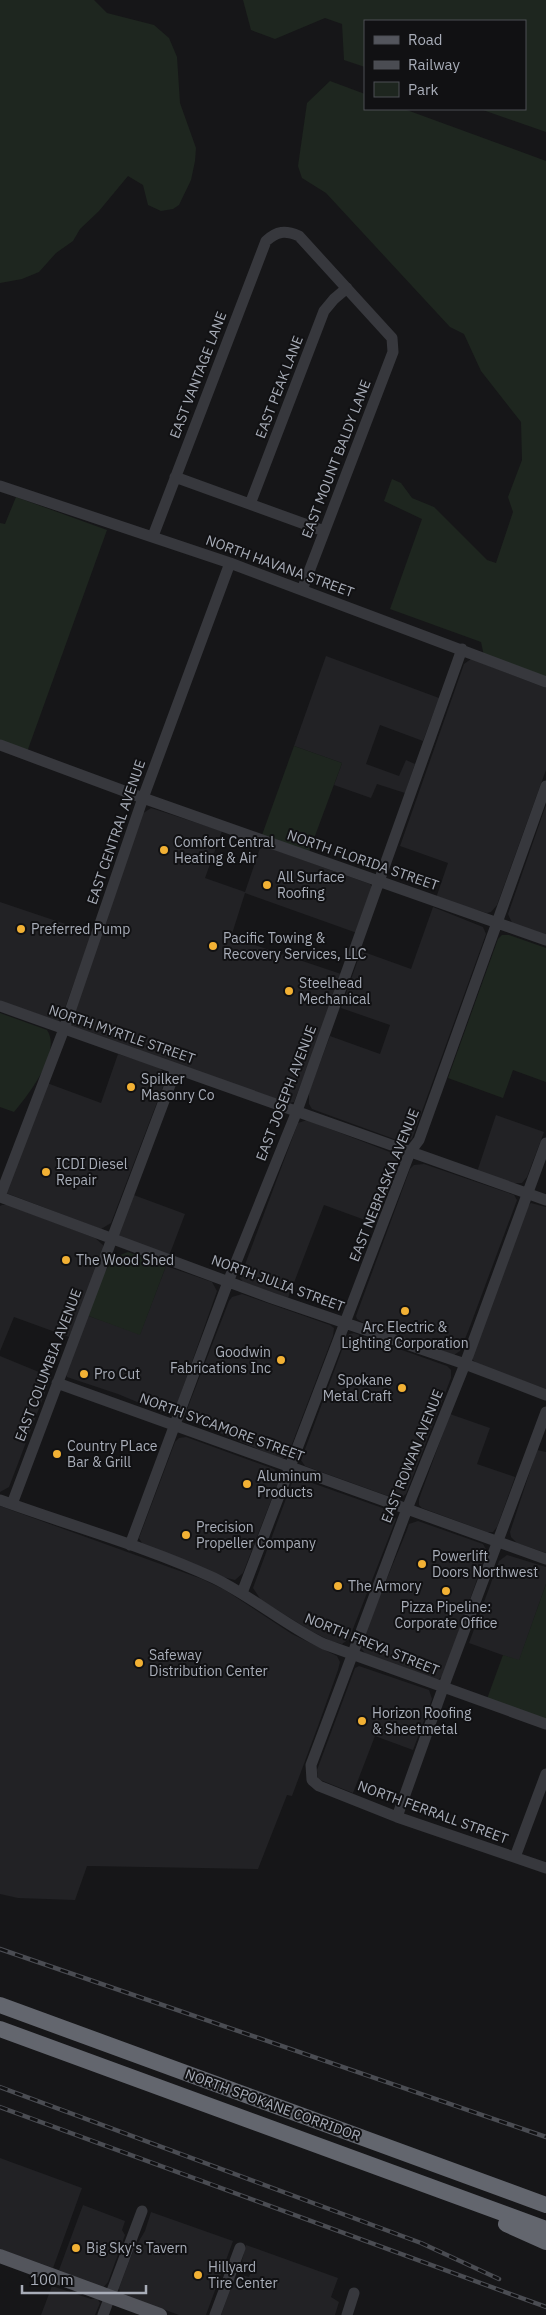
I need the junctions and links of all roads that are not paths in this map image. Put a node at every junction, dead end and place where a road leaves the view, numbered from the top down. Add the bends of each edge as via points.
1 (347, 288) junction
2 (175, 478) junction
3 (0, 486) edge
4 (250, 504) junction
5 (324, 531) junction
6 (153, 536) junction
7 (230, 563) junction
8 (302, 590) junction
9 (462, 649) junction
10 (546, 682) edge
11 (0, 745) edge
12 (546, 786) edge
13 (143, 798) junction
14 (380, 881) junction
15 (497, 923) junction
16 (546, 940) edge
17 (0, 1006) edge
18 (64, 1029) junction
19 (176, 1069) junction
20 (297, 1111) junction
21 (546, 1143) edge
22 (410, 1152) junction
23 (527, 1193) junction
24 (0, 1196) edge
25 (546, 1200) edge
26 (112, 1238) junction
27 (228, 1282) junction
28 (346, 1323) junction
29 (465, 1364) junction
30 (57, 1383) junction
31 (546, 1395) edge
32 (546, 1412) edge
33 (176, 1426) junction
34 (290, 1468) junction
35 (0, 1500) edge
36 (12, 1504) junction
37 (407, 1509) junction
38 (497, 1542) junction
39 (130, 1545) junction
40 (546, 1559) edge
41 (242, 1592) junction
42 (352, 1655) junction
43 (443, 1688) junction
44 (546, 1724) edge
45 (546, 1774) edge
46 (312, 1780) joint
47 (397, 1817) junction
48 (515, 1857) junction
49 (546, 1868) edge
50 (0, 2005) edge
51 (0, 2030) edge
52 (420, 2160) junction
53 (398, 2174) junction
54 (546, 2195) edge
55 (546, 2205) edge
56 (142, 2211) dead end
57 (546, 2229) edge
58 (546, 2242) edge
59 (240, 2248) dead end
60 (0, 2256) edge
61 (354, 2293) dead end
62 (110, 2297) junction
63 (103, 2315) edge
64 (160, 2315) edge
65 (215, 2315) edge
66 (346, 2315) edge

1 - 2 street, EAST VANTAGE LANE via 299,236 280,231 266,241
1 - 4 street, EAST PEAK LANE via 324,311
1 - 5 street, EAST MOUNT BALDY LANE via 392,338 392,352
2 - 4 street
2 - 6 street, EAST VANTAGE LANE
3 - 6 street, NORTH HAVANA STREET
4 - 5 street
5 - 8 street, EAST MOUNT BALDY LANE
6 - 7 street, NORTH HAVANA STREET
7 - 8 street, NORTH HAVANA STREET
7 - 13 street, EAST CENTRAL AVENUE
8 - 9 street, NORTH HAVANA STREET
9 - 10 street, NORTH HAVANA STREET
9 - 14 street, EAST JOSEPH AVENUE
11 - 13 street, NORTH FLORIDA STREET
12 - 15 street, EAST NEBRASKA AVENUE
13 - 14 street, NORTH FLORIDA STREET
13 - 18 street, EAST CENTRAL AVENUE
14 - 15 street, NORTH FLORIDA STREET
14 - 20 street, EAST JOSEPH AVENUE
15 - 16 street, NORTH FLORIDA STREET
15 - 22 street, EAST NEBRASKA AVENUE via 419,1140
17 - 18 street, NORTH MYRTLE STREET
18 - 19 street, NORTH MYRTLE STREET
18 - 24 street, EAST CENTRAL AVENUE
19 - 20 street, NORTH MYRTLE STREET
19 - 26 street, EAST COLUMBIA AVENUE
20 - 22 street, NORTH MYRTLE STREET
20 - 27 street, EAST JOSEPH AVENUE
21 - 23 street, EAST ROWAN AVENUE
22 - 23 street, NORTH MYRTLE STREET
22 - 28 street, EAST NEBRASKA AVENUE
23 - 25 street, NORTH MYRTLE STREET
23 - 29 street, EAST ROWAN AVENUE
24 - 26 street, NORTH JULIA STREET
26 - 27 street, NORTH JULIA STREET
26 - 30 street, EAST COLUMBIA AVENUE
27 - 28 street, NORTH JULIA STREET
27 - 33 street, EAST JOSEPH AVENUE
28 - 29 street, NORTH JULIA STREET
28 - 34 street, EAST NEBRASKA AVENUE
29 - 31 street, NORTH JULIA STREET
29 - 37 street, EAST ROWAN AVENUE
30 - 33 street, NORTH SYCAMORE STREET
30 - 36 street, EAST COLUMBIA AVENUE
32 - 38 street
33 - 34 street, NORTH SYCAMORE STREET
33 - 39 street, EAST JOSEPH AVENUE
34 - 37 street, NORTH SYCAMORE STREET
34 - 41 street, EAST NEBRASKA AVENUE
35 - 36 street, NORTH FREYA STREET
36 - 39 street, NORTH FREYA STREET
37 - 38 street, NORTH SYCAMORE STREET
37 - 42 street, EAST ROWAN AVENUE
38 - 40 street, NORTH SYCAMORE STREET
38 - 43 street
39 - 41 street, NORTH FREYA STREET via 178,1562
41 - 42 street, NORTH FREYA STREET via 298,1631
42 - 43 street, NORTH FREYA STREET
42 - 46 street, EAST ROWAN AVENUE via 311,1765
43 - 44 street, NORTH FREYA STREET
43 - 47 street
45 - 48 street
46 - 47 street, NORTH FERRALL STREET via 319,1786
47 - 48 street, NORTH FERRALL STREET
48 - 49 street, NORTH FERRALL STREET
50 - 52 highway, NORTH SPOKANE CORRIDOR
51 - 53 highway, NORTH SPOKANE CORRIDOR
52 - 54 highway
52 - 55 highway, NORTH SPOKANE CORRIDOR
53 - 57 highway, NORTH SPOKANE CORRIDOR
53 - 58 highway
56 - 62 street
59 - 65 street
60 - 62 main road
61 - 66 street
62 - 63 street
62 - 64 main road

